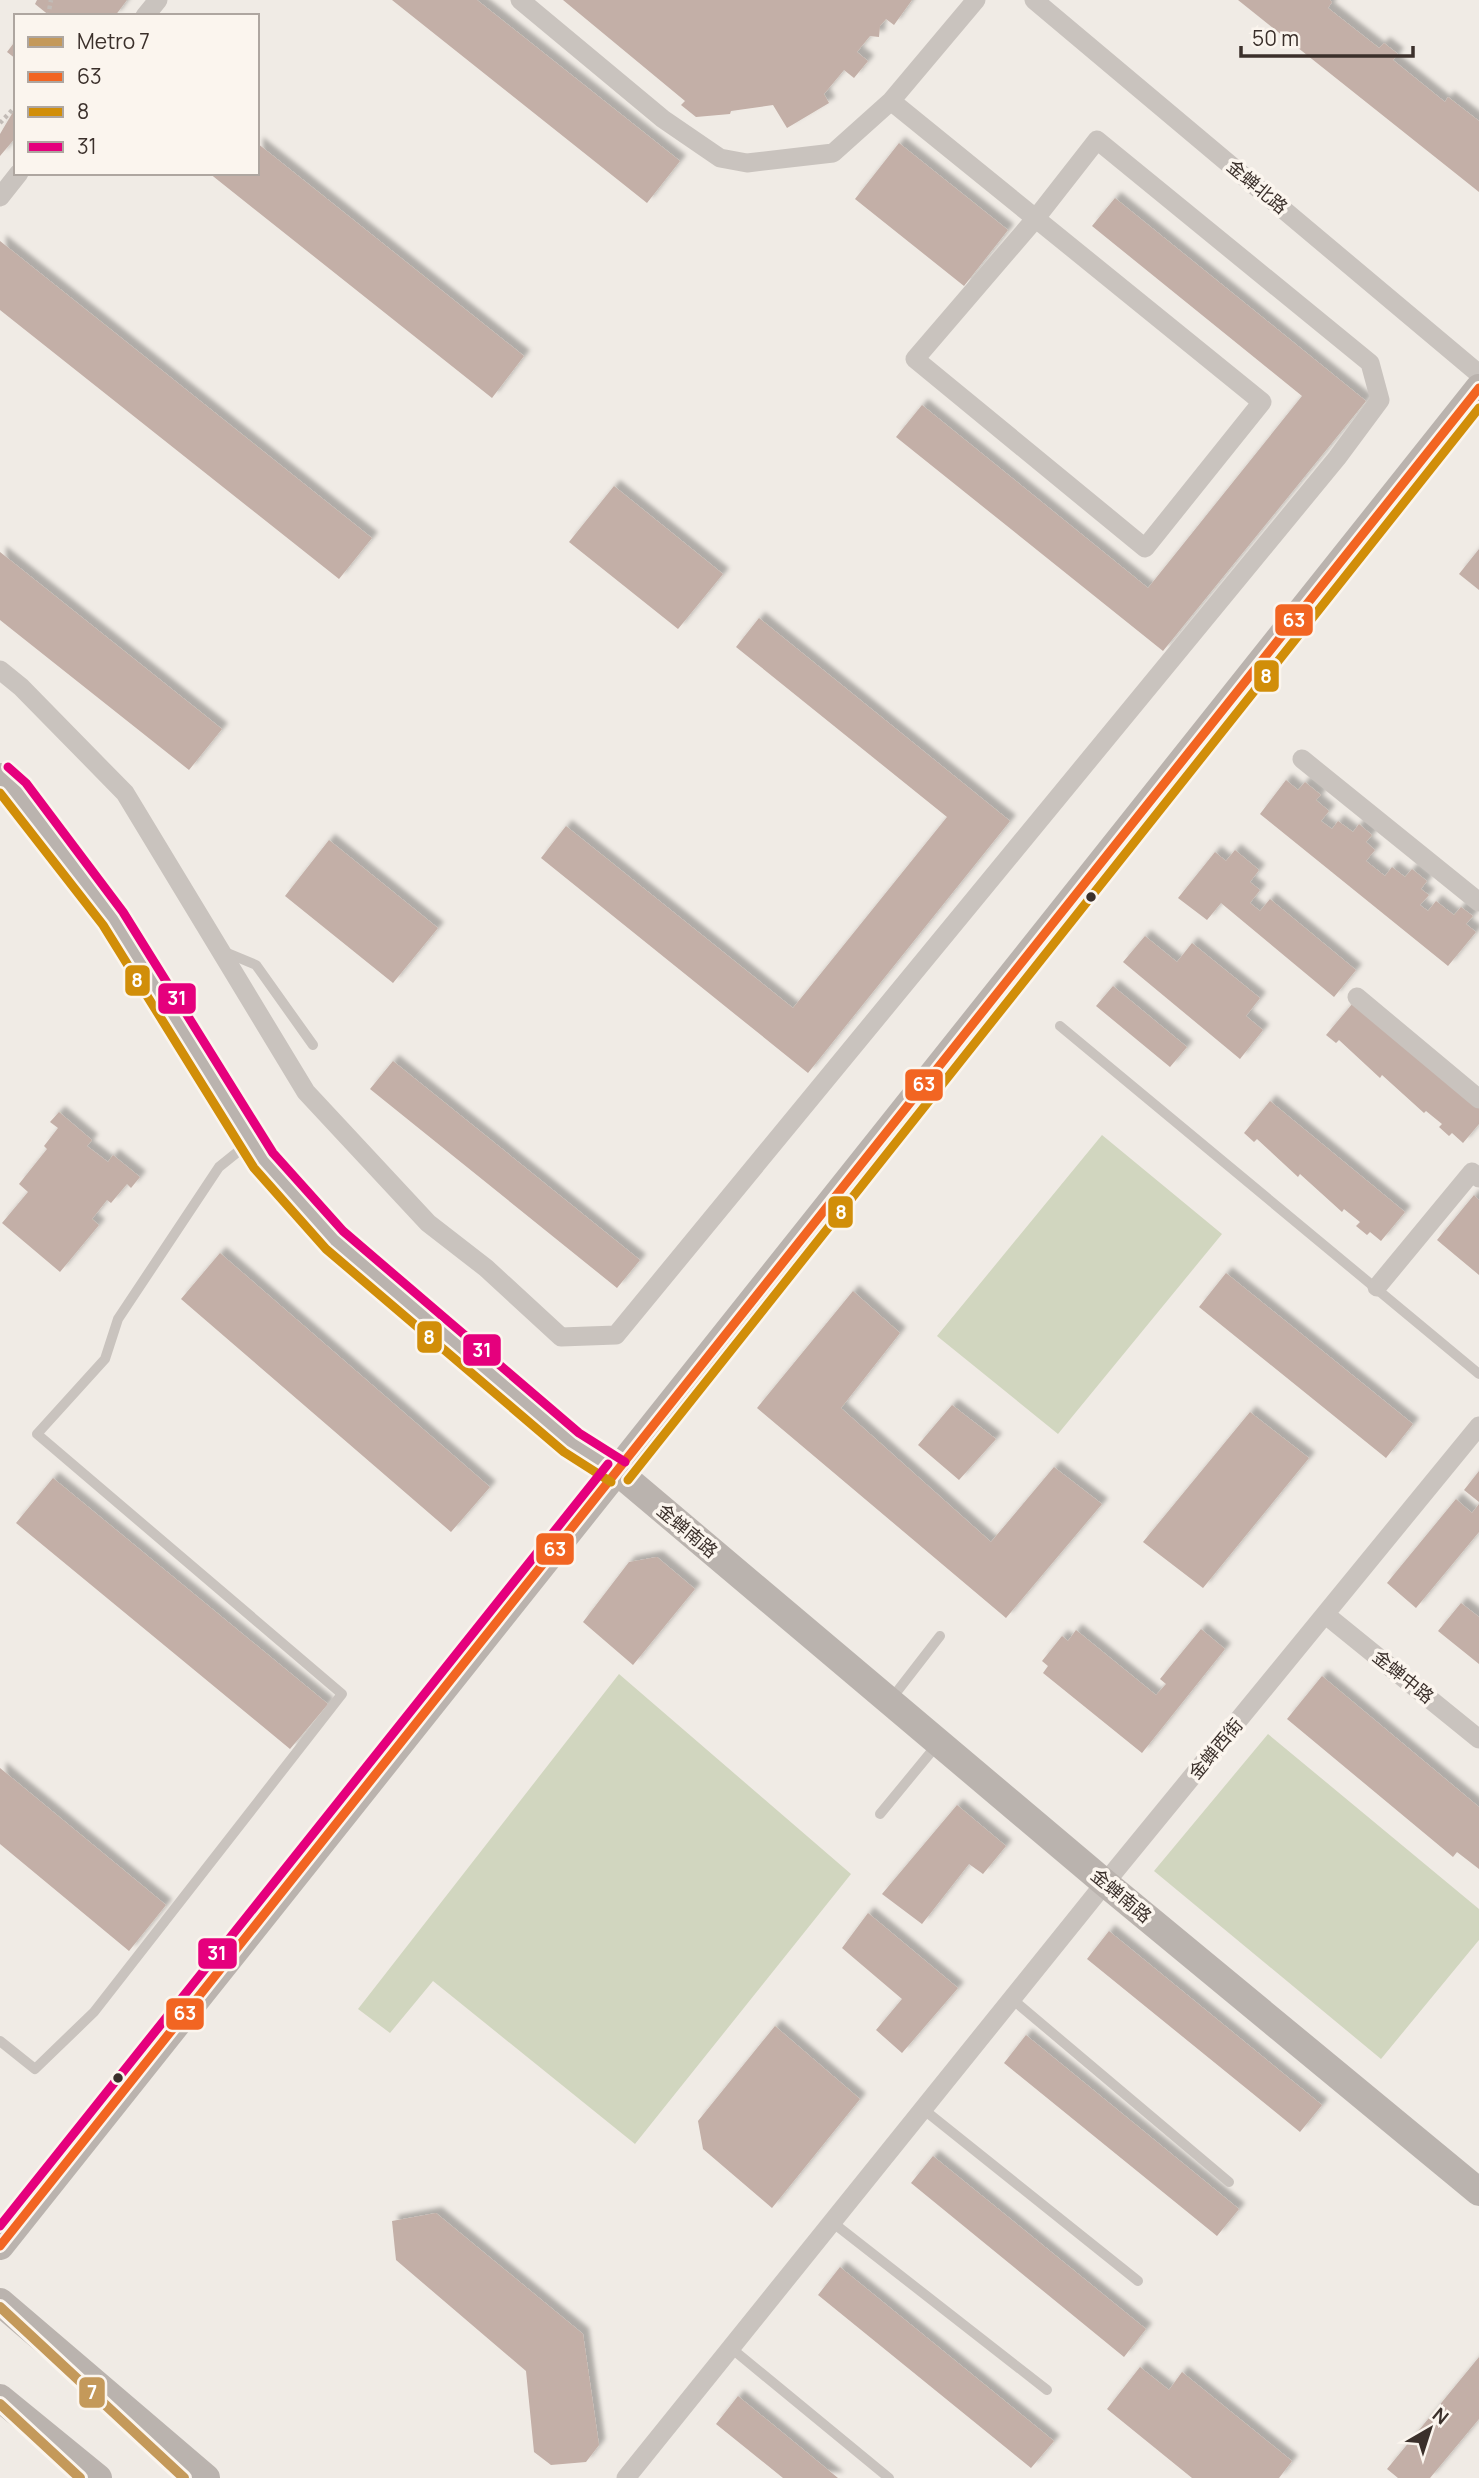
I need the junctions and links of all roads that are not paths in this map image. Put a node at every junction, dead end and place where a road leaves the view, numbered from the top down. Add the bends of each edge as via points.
1 (158, 0) edge
2 (520, 0) edge
3 (976, 0) edge
4 (1034, 0) edge
5 (147, 14) edge
6 (891, 101) junction
7 (17, 175) edge
8 (0, 197) edge
9 (1036, 218) junction
10 (1479, 374) edge
11 (1479, 388) edge
12 (0, 670) edge
13 (1302, 759) dead end
14 (0, 777) edge
15 (1479, 902) edge
16 (222, 950) junction
17 (1357, 997) dead end
18 (1060, 1026) dead end
19 (313, 1045) dead end
20 (1479, 1099) edge
21 (251, 1141) junction
22 (1477, 1171) edge
23 (1377, 1287) junction
24 (1479, 1374) edge
25 (1479, 1426) edge
26 (618, 1472) junction
27 (1326, 1615) junction
28 (940, 1636) dead end
29 (889, 1701) junction
30 (1479, 1739) edge
31 (939, 1743) junction
32 (880, 1814) dead end
33 (1105, 1883) junction
34 (1012, 1999) junction
35 (0, 2040) edge
36 (923, 2109) junction
37 (1229, 2182) dead end
38 (1479, 2192) edge
39 (832, 2222) junction
40 (0, 2246) edge
41 (1138, 2281) dead end
42 (0, 2302) edge
43 (731, 2348) junction
44 (1047, 2390) dead end
45 (0, 2398) edge
46 (634, 2475) edge
47 (97, 2478) edge
48 (206, 2478) edge
49 (889, 2478) edge

1 - 5 street
2 - 6 street via 663,120 720,158 747,163 833,153
3 - 6 street
4 - 10 street, 金蝉北路
6 - 9 street
7 - 8 street
9 - 9 street via 915,359 1145,548 1262,402
9 - 16 street via 1097,140 1370,363 1380,400 616,1335 561,1337 486,1268 428,1223 306,1092
11 - 26 street
12 - 16 street via 125,793
13 - 15 street
14 - 21 street, 金蝉南路 via 16,790 113,918
16 - 19 lane via 256,965
17 - 20 street
18 - 23 lane
21 - 26 street, 金蝉南路 via 334,1240 572,1443
21 - 35 lane via 219,1167 118,1319 105,1359 37,1434 342,1694 94,2012 35,2069
22 - 23 street
23 - 24 lane
25 - 27 street, 金蝉西街
26 - 29 street, 金蝉南路
26 - 40 street
27 - 30 street, 金蝉中路
27 - 33 street, 金蝉西街
28 - 29 lane
29 - 31 street, 金蝉南路
31 - 32 lane
31 - 33 street, 金蝉南路
33 - 34 street, 金蝉西街
33 - 38 street, 金蝉南路
34 - 36 street, 金蝉西街
34 - 37 lane
36 - 39 street, 金蝉西街
36 - 41 lane
39 - 43 street, 金蝉西街
39 - 44 lane
42 - 48 street
43 - 46 street, 金蝉西街
43 - 49 lane
45 - 47 street

